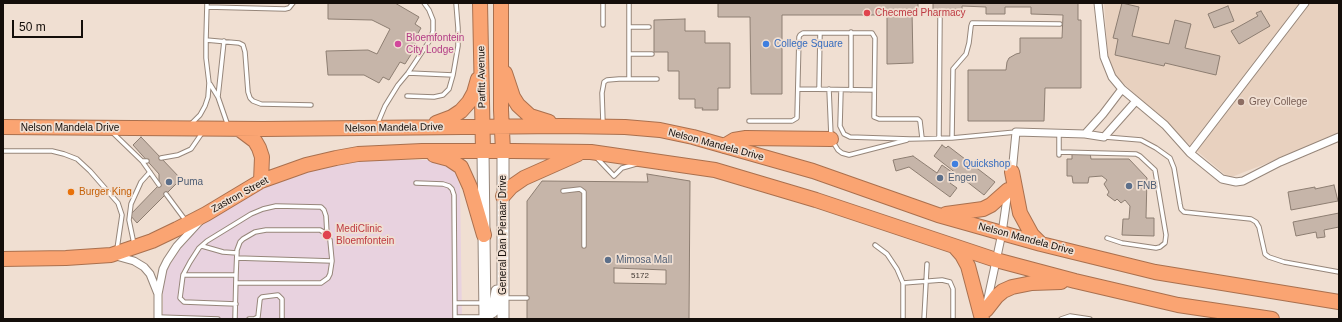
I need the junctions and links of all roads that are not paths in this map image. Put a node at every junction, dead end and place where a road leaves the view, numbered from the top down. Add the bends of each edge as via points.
1 (293, 3) edge
2 (424, 3) edge
3 (456, 3) edge
4 (473, 3) edge
5 (480, 3) edge
6 (501, 3) edge
7 (603, 3) edge
8 (629, 3) edge
9 (1098, 3) edge
10 (1305, 3) edge
11 (207, 5) edge
12 (940, 18) dead end
13 (1060, 24) dead end
14 (603, 25) dead end
15 (481, 27) junction
16 (629, 27) junction
17 (649, 27) dead end
18 (851, 32) junction
19 (820, 33) junction
20 (206, 40) junction
21 (224, 41) junction
22 (629, 54) junction
23 (652, 54) dead end
24 (501, 59) junction
25 (481, 63) junction
26 (408, 73) junction
27 (453, 75) junction
28 (629, 79) junction
29 (657, 79) dead end
30 (209, 83) junction
31 (798, 89) junction
32 (819, 89) junction
33 (829, 89) junction
34 (1122, 89) junction
35 (841, 90) junction
36 (851, 90) junction
37 (874, 90) junction
38 (406, 96) dead end
39 (218, 97) junction
40 (1136, 101) junction
41 (311, 105) dead end
42 (749, 121) dead end
43 (482, 126) junction
44 (502, 126) junction
45 (562, 126) junction
46 (603, 126) junction
47 (3, 127) edge
48 (426, 127) junction
49 (108, 128) junction
50 (376, 128) junction
51 (186, 129) junction
52 (204, 129) junction
53 (234, 129) junction
54 (1016, 132) junction
55 (1059, 133) junction
56 (1085, 134) junction
57 (838, 137) junction
58 (1104, 137) junction
59 (1339, 137) edge
60 (922, 138) junction
61 (939, 138) junction
62 (952, 138) junction
63 (910, 139) junction
64 (724, 146) junction
65 (3, 151) edge
66 (422, 151) junction
67 (483, 151) junction
68 (503, 151) junction
69 (587, 152) junction
70 (1190, 153) junction
71 (161, 158) dead end
72 (653, 160) junction
73 (142, 161) junction
74 (147, 161) dead end
75 (150, 172) junction
76 (1012, 172) junction
77 (261, 181) junction
78 (416, 183) dead end
79 (159, 185) dead end
80 (1008, 190) junction
81 (563, 191) dead end
82 (166, 194) dead end
83 (503, 196) junction
84 (206, 214) junction
85 (938, 215) junction
86 (188, 224) junction
87 (326, 234) junction
88 (1002, 234) junction
89 (484, 235) junction
90 (1107, 238) dead end
91 (1041, 244) junction
92 (875, 245) dead end
93 (202, 246) junction
94 (584, 246) dead end
95 (135, 247) junction
96 (955, 247) junction
97 (503, 248) junction
98 (114, 253) junction
99 (237, 255) junction
100 (3, 259) edge
101 (996, 260) junction
102 (332, 262) junction
103 (927, 264) dead end
104 (1339, 272) edge
105 (183, 275) junction
106 (236, 275) junction
107 (926, 281) junction
108 (1075, 281) junction
109 (236, 283) junction
110 (903, 283) junction
111 (158, 294) junction
112 (503, 298) junction
113 (527, 298) dead end
114 (1339, 302) edge
115 (455, 303) junction
116 (484, 303) junction
117 (236, 304) junction
118 (984, 316) edge
119 (485, 317) edge
120 (158, 318) edge
121 (455, 318) edge
122 (218, 319) edge
123 (235, 319) edge
124 (248, 319) edge
125 (254, 319) edge
126 (282, 319) edge
127 (503, 319) edge
128 (903, 319) edge
129 (924, 319) edge
130 (953, 319) edge
131 (1061, 319) edge
132 (1090, 319) edge
133 (1272, 319) edge

1 - 11 lane via 285,9
2 - 26 lane via 433,20 433,31 430,40
3 - 27 lane via 458,46
4 - 15 highway
5 - 15 highway, Parfitt Avenue
6 - 24 highway, Parfitt Avenue
7 - 14 lane
8 - 16 lane
9 - 34 street via 1104,57 1112,77
10 - 70 street
11 - 20 lane
12 - 61 lane
13 - 62 lane via 972,23 966,54 953,69
15 - 25 highway, Parfitt Avenue
16 - 17 lane
16 - 22 lane
18 - 19 lane
18 - 36 lane
18 - 37 lane via 872,33 874,36
19 - 31 lane via 803,33 799,37
19 - 32 lane
20 - 21 lane
20 - 30 lane
21 - 39 lane
21 - 41 lane via 243,45 248,92 254,101 261,104
22 - 23 lane
22 - 28 lane
24 - 44 highway, Parfitt Avenue
24 - 45 highway via 518,105 530,116
25 - 43 highway, Parfitt Avenue
25 - 48 highway via 478,84 469,102 452,117
26 - 27 lane
26 - 50 lane via 385,106
27 - 38 lane via 449,89 443,95 434,98
28 - 29 lane
28 - 46 lane via 604,82
30 - 39 lane
30 - 51 lane via 205,106
31 - 32 lane
31 - 42 lane via 796,120
32 - 33 lane
33 - 35 lane
33 - 57 lane
34 - 40 street
34 - 56 street
35 - 36 lane
35 - 57 lane
36 - 37 lane
37 - 60 lane via 874,117 918,119
39 - 53 lane
40 - 58 street
40 - 70 street via 1165,125
43 - 44 highway, Nelson Mandela Drive
43 - 48 highway, Nelson Mandela Drive
43 - 67 highway, Parfitt Avenue
44 - 45 highway, Nelson Mandela Drive
44 - 68 highway, Parfitt Avenue
45 - 46 highway, Nelson Mandela Drive
46 - 64 highway, Nelson Mandela Drive via 660,130
47 - 49 highway, Nelson Mandela Drive
48 - 50 highway, Nelson Mandela Drive
49 - 51 highway, Nelson Mandela Drive
49 - 73 lane
50 - 53 highway, Nelson Mandela Drive
51 - 52 highway, Nelson Mandela Drive
52 - 53 highway, Nelson Mandela Drive
52 - 71 lane via 191,149 185,153
53 - 77 highway via 255,141 259,148 262,157
54 - 55 street
54 - 62 lane
54 - 76 street
55 - 56 street
55 - 90 lane via 1059,154 1136,154 1155,170 1166,235 1165,243 1156,248
56 - 58 street
57 - 63 lane
57 - 63 lane via 838,150 849,155
57 - 64 highway via 746,138 734,140
58 - 104 lane via 1141,140 1170,158 1181,209 1184,212 1251,219 1259,227 1269,258
59 - 70 street via 1236,182 1222,179
60 - 61 lane
60 - 63 lane
61 - 62 lane
64 - 85 highway, Nelson Mandela Drive via 813,171
65 - 98 lane via 52,152 77,159 118,203 122,215
66 - 67 highway, Zastron Street
66 - 77 highway, Zastron Street via 358,154 336,158
66 - 89 highway via 449,159 461,167 470,187
67 - 68 highway
67 - 89 street, General Dan Pienaar Drive
68 - 69 highway
68 - 83 street, General Dan Pienaar Drive
69 - 72 highway
69 - 72 lane via 614,176 622,168
69 - 83 highway via 524,178
72 - 96 highway via 722,172 816,200
73 - 74 lane
73 - 75 lane
75 - 79 lane
75 - 95 lane via 141,182 131,204 129,220
76 - 80 street
76 - 91 highway via 1020,213 1032,235
77 - 84 highway, Zastron Street
78 - 115 lane via 443,184 452,189 454,195
80 - 85 highway via 983,209
80 - 88 street
81 - 94 lane via 580,189 584,192
82 - 86 lane
83 - 97 street, General Dan Pienaar Drive
84 - 86 highway, Zastron Street
84 - 111 street via 167,261
85 - 88 highway, Nelson Mandela Drive
86 - 95 highway, Zastron Street
87 - 93 lane via 326,216 321,207 276,206 251,214
87 - 99 lane via 320,230 254,232 240,242
87 - 102 lane via 331,246
88 - 91 highway, Nelson Mandela Drive
88 - 101 street
89 - 116 street, General Dan Pienaar Drive
91 - 114 highway, Nelson Mandela Drive via 1155,272
92 - 110 lane via 887,254
93 - 99 lane
93 - 105 lane
95 - 98 highway, Zastron Street
96 - 101 highway
96 - 118 highway via 968,266
97 - 112 street, General Dan Pienaar Drive
97 - 119 street via 495,307
98 - 100 highway, Zastron Street via 66,258
98 - 111 street via 144,267 152,278
99 - 102 lane
99 - 106 lane
101 - 108 highway
101 - 118 street
102 - 109 lane via 328,278 321,283
103 - 107 lane
105 - 106 lane
105 - 117 lane via 180,298 184,302
106 - 109 lane
107 - 110 lane
107 - 129 lane
107 - 130 lane via 950,282 953,289
108 - 118 highway via 1012,286 997,296
108 - 133 highway via 1178,305
109 - 117 lane
110 - 128 lane
111 - 120 street
112 - 113 lane
112 - 127 street, General Dan Pienaar Drive
115 - 116 lane
115 - 121 lane
116 - 119 street, General Dan Pienaar Drive
117 - 123 lane
119 - 121 lane
120 - 122 lane
124 - 125 lane
125 - 126 lane via 259,314 260,299 278,295 282,299
131 - 132 lane via 1070,316

